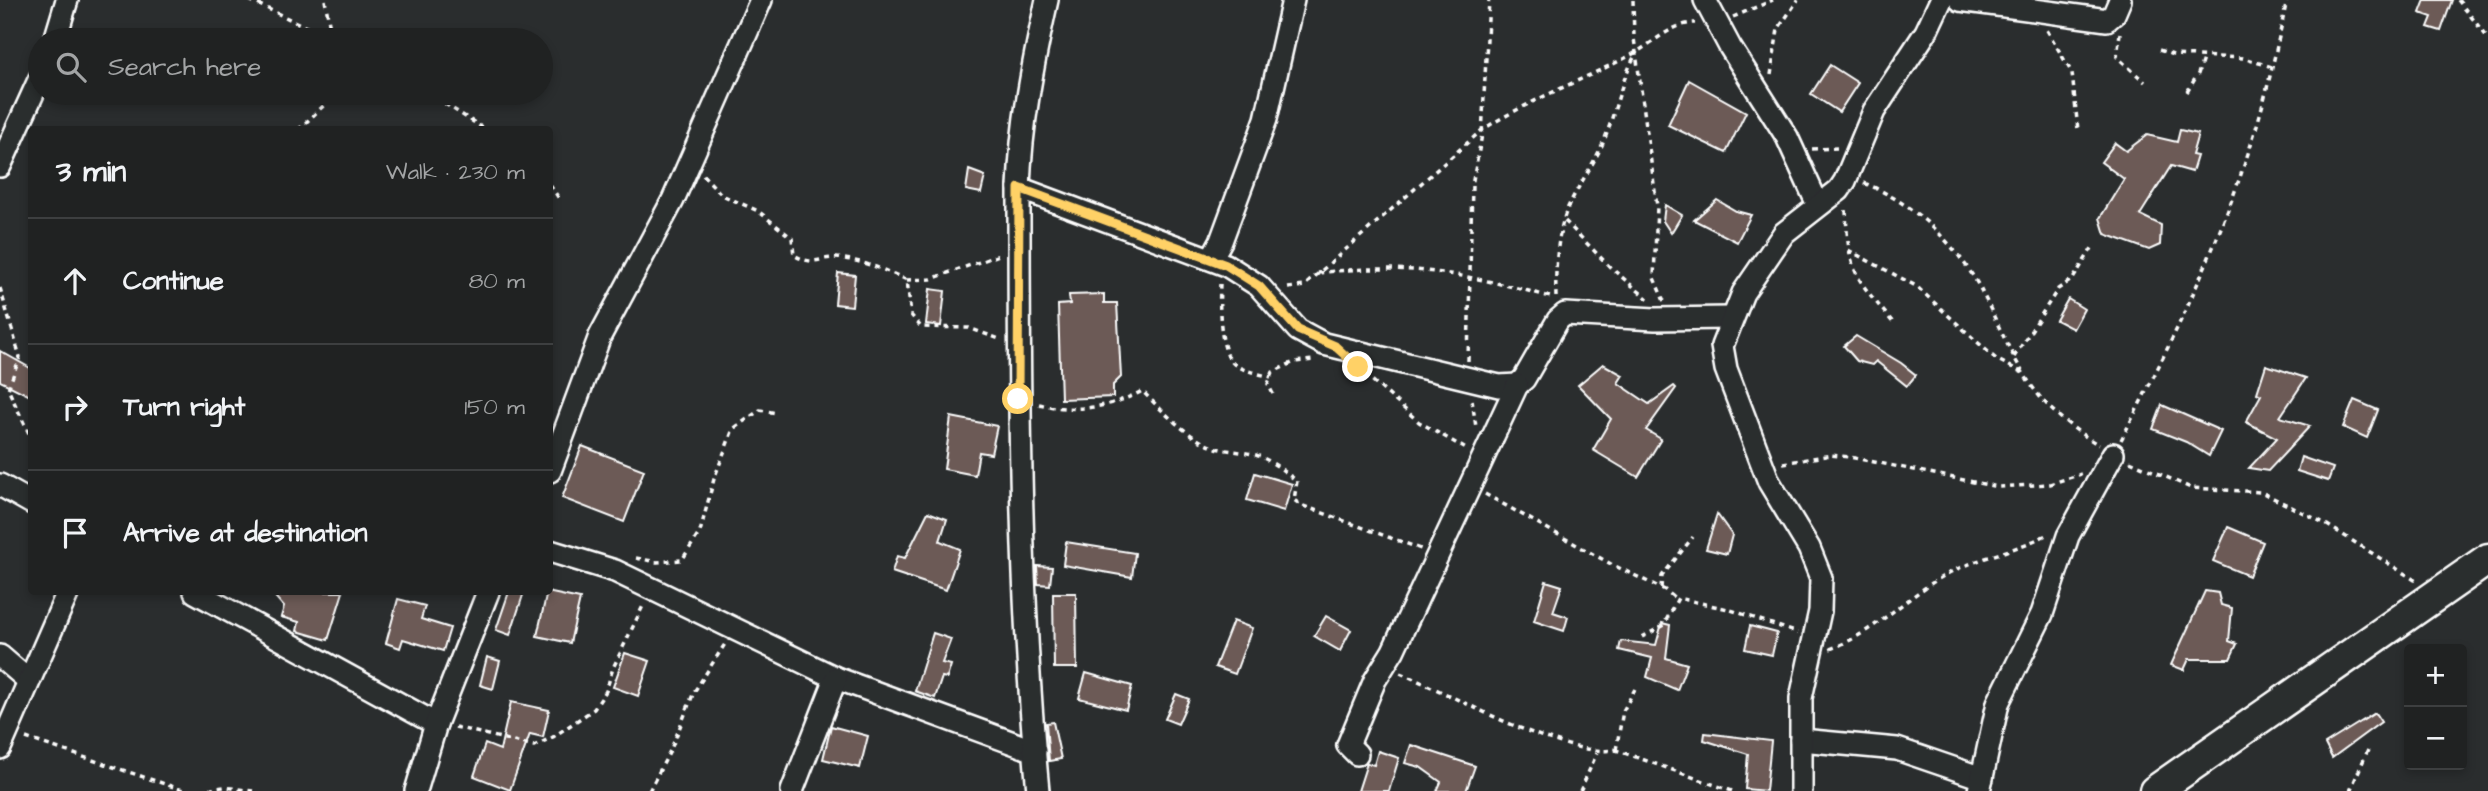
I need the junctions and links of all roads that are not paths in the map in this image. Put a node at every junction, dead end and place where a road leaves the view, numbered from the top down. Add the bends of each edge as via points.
1 (67, 0) edge
2 (761, 0) edge
3 (1047, 0) edge
4 (1293, 0) edge
5 (1705, 0) edge
6 (1941, 0) edge
7 (1960, 0) edge
8 (2117, 7) edge
9 (59, 28) edge
10 (28, 104) edge
11 (0, 166) edge
12 (1019, 188) junction
13 (1818, 205) junction
14 (1214, 260) junction
15 (1731, 318) junction
16 (1517, 385) junction
17 (553, 463) edge
18 (2109, 463) road end
19 (0, 485) edge
20 (28, 501) edge
21 (553, 552) edge
22 (2488, 559) edge
23 (67, 595) edge
24 (200, 595) edge
25 (487, 595) edge
26 (0, 656) edge
27 (836, 678) junction
28 (29, 681) junction
29 (436, 724) junction
30 (1801, 740) junction
31 (0, 748) edge
32 (1035, 751) junction
33 (1357, 754) dead end
34 (1980, 784) edge
35 (416, 791) edge
36 (792, 791) edge
37 (1038, 791) edge
38 (1801, 791) edge
39 (2155, 791) edge

1 - 9 street
2 - 17 street via 673,200 600,337
3 - 12 street via 1030,74
4 - 14 street via 1266,119
5 - 13 street via 1795,153
6 - 13 street via 1926,32 1874,111 1846,179
7 - 8 street via 2107,20
10 - 11 street
12 - 14 street
12 - 32 street via 1024,612
13 - 15 street via 1784,233
14 - 16 street via 1263,292 1298,330 1335,346 1499,386
15 - 16 street via 1566,314 1558,320 1531,371
15 - 30 street via 1722,346 1726,369 1765,471 1819,570 1822,585 1801,698
16 - 33 street via 1349,745
18 - 34 street via 2068,536 2042,614 1998,703
19 - 20 street
21 - 27 street via 615,571
22 - 39 street
23 - 28 street
24 - 29 street
25 - 29 street
26 - 28 street
27 - 32 street
27 - 36 street
28 - 31 street
29 - 35 street
30 - 34 street via 1897,749
30 - 38 street
32 - 37 street

